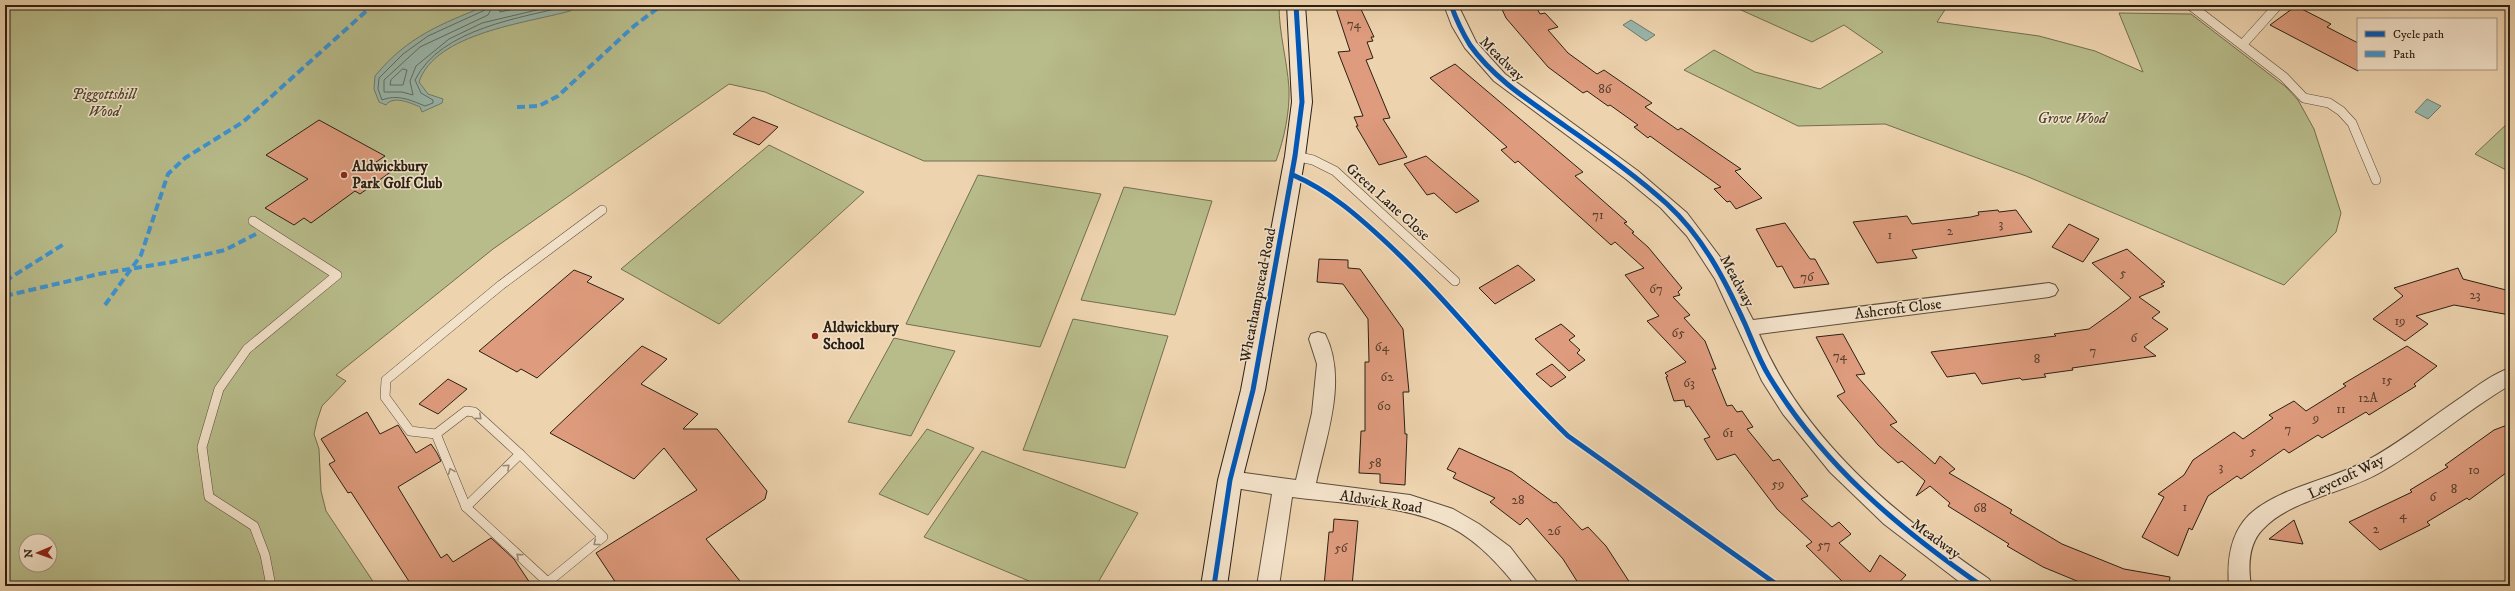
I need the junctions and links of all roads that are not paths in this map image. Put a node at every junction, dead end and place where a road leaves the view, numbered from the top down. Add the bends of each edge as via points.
1 (1296, 5) edge
2 (1451, 5) edge
3 (2190, 5) edge
4 (2278, 5) edge
5 (2243, 44) junction
6 (1295, 156) junction
7 (2376, 180) dead end
8 (602, 210) dead end
9 (253, 221) dead end
10 (1455, 281) dead end
11 (2050, 290) dead end
12 (1747, 328) junction
13 (1318, 339) dead end
14 (2510, 376) edge
15 (436, 434) junction
16 (520, 454) junction
17 (1230, 480) junction
18 (1283, 488) junction
19 (1304, 491) junction
20 (466, 507) junction
21 (550, 584) edge
22 (271, 586) edge
23 (1214, 586) edge
24 (1268, 586) edge
25 (1529, 586) edge
26 (1982, 586) edge
27 (2240, 586) edge

1 - 6 street, Wheathampstead Road via 1302,102
2 - 12 street, Meadway via 1466,39 1507,84 1626,169 1668,205 1691,230 1717,266
3 - 5 lane
4 - 5 lane
5 - 7 lane via 2284,77 2304,98 2323,101 2341,111 2352,123
6 - 10 lane, Green Lane Close via 1313,160 1335,171
6 - 17 street, Wheathampstead Road via 1252,390
8 - 15 lane via 501,285 386,380 385,397 410,431
9 - 22 lane via 337,274 248,349 219,389 202,446 210,497 254,526 265,555
11 - 12 street, Ashcroft Close
12 - 26 street, Meadway via 1768,375 1825,455 1860,492 1898,526
13 - 19 street via 1326,364 1322,413
14 - 27 street, Leycroft Way via 2372,468 2278,508 2257,521 2246,536 2239,553 2237,568
15 -> 16 lane via 466,411 474,412
20 -> 15 lane
20 -> 16 lane
16 -> 21 lane via 603,537
17 - 18 street, Aldwick Road
17 - 23 street, Wheathampstead Road
18 - 19 street, Aldwick Road
18 - 24 street
19 - 25 street, Aldwick Road via 1410,504 1446,515 1472,530 1503,554
21 -> 20 lane

